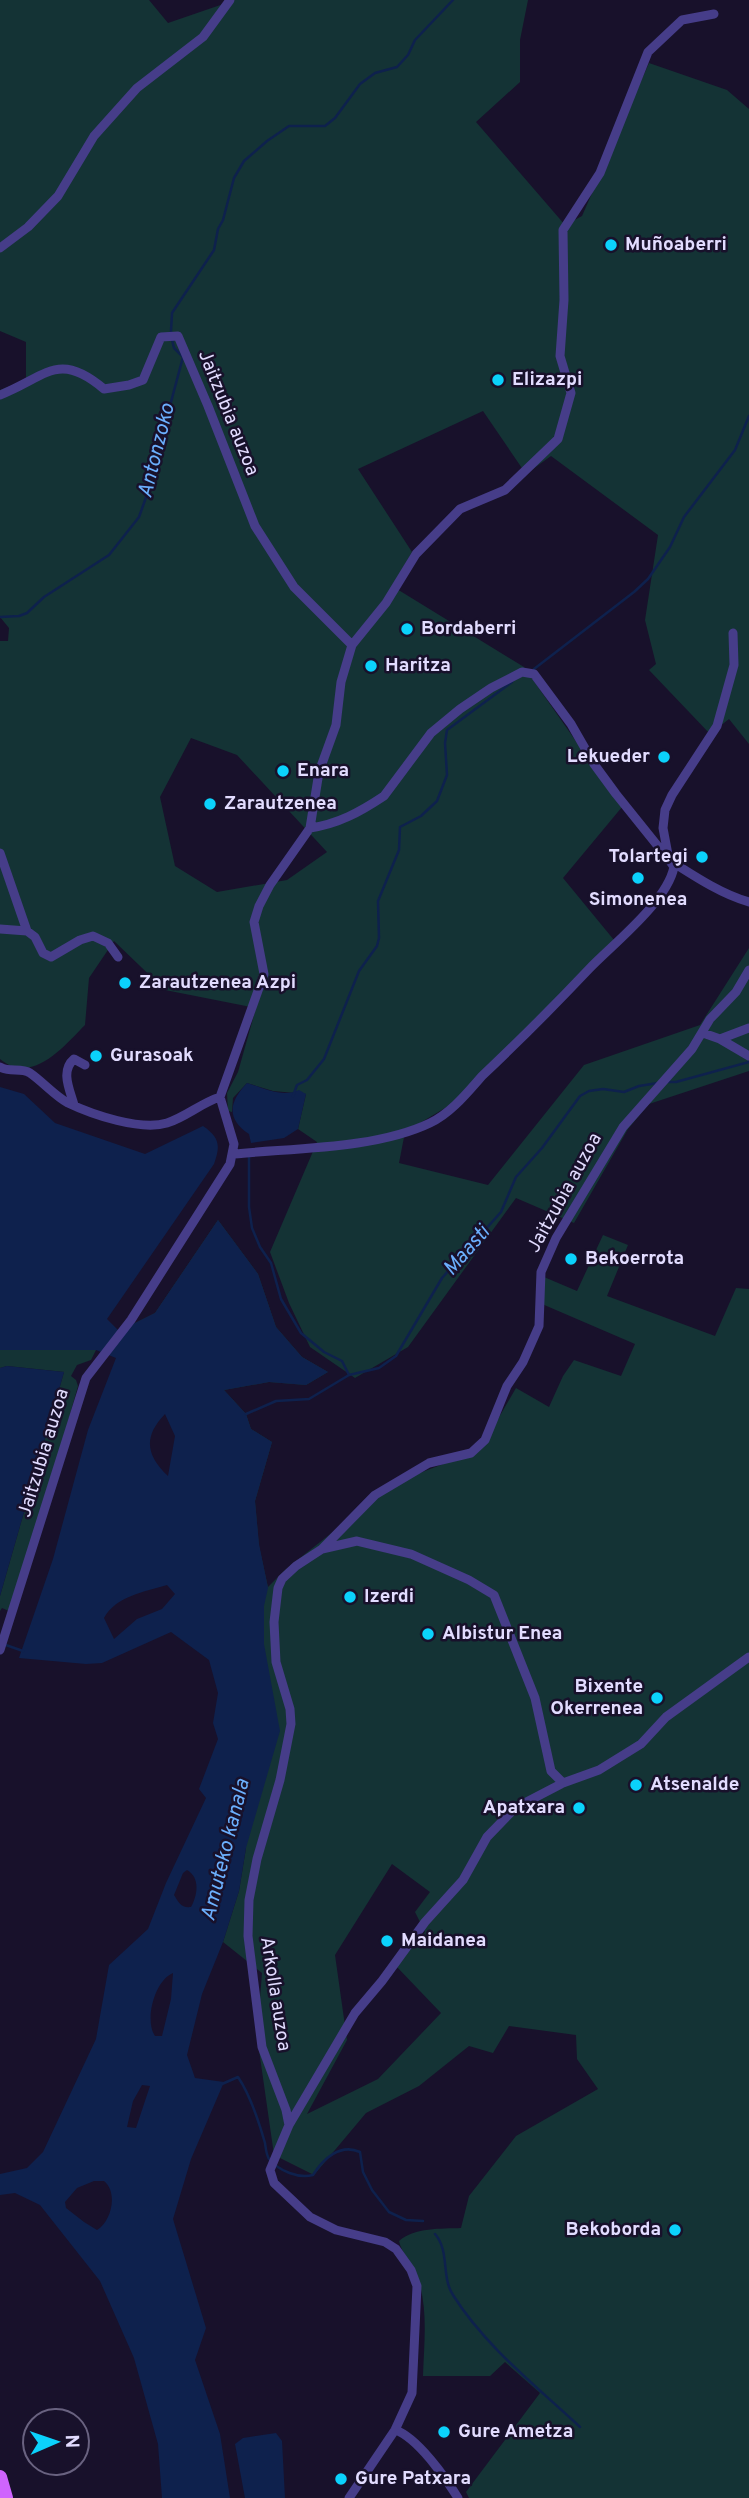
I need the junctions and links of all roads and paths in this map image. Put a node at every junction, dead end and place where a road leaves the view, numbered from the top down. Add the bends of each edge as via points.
1 (230, 0) edge
2 (714, 14) dead end
3 (0, 248) edge
4 (0, 395) edge
5 (733, 633) dead end
6 (352, 645) junction
7 (310, 828) junction
8 (0, 853) edge
9 (669, 860) junction
10 (749, 902) edge
11 (0, 929) edge
12 (27, 931) junction
13 (118, 957) dead end
14 (749, 970) edge
15 (749, 1028) edge
16 (703, 1033) junction
17 (720, 1039) junction
18 (748, 1055) edge
19 (85, 1065) dead end
20 (0, 1067) edge
21 (220, 1097) junction
22 (74, 1105) junction
23 (234, 1154) junction
24 (322, 1549) junction
25 (0, 1650) edge
26 (749, 1657) edge
27 (563, 1783) junction
28 (289, 2125) junction
29 (395, 2430) junction
30 (0, 2477) edge
31 (6, 2498) edge
32 (349, 2498) edge
33 (458, 2498) edge

1 - 3 street via 203,37 137,88 94,136 58,195
2 - 6 street via 682,20 648,52 600,173 563,230 560,356 571,393 558,439 505,490 460,509 416,554 386,603
4 - 6 street, Jaitzubia auzoa via 62,368 85,373 104,389 130,386 143,380 161,337 178,336 255,526 294,587
5 - 9 street via 734,665 717,726 665,810
6 - 7 street via 341,682 337,725 319,772
7 - 9 street via 349,818 384,796 432,733 470,702 522,672 534,674 594,764
7 - 21 street via 258,906 254,922 264,974
8 - 12 street
9 - 10 street
9 - 23 street via 674,867 672,877 645,915 464,1096 432,1122 360,1142
11 - 12 street
12 - 13 street via 51,957 93,936 108,943
14 - 16 street, Jaitzubia auzoa
15 - 17 street
16 - 17 street
16 - 24 street, Jaitzubia auzoa via 623,1128 556,1238 541,1272 539,1326 485,1440 471,1453 429,1463 375,1495
17 - 18 street
19 - 22 street via 74,1059 69,1063 66,1078
20 - 22 street via 27,1070
21 - 22 street via 166,1124 141,1126
21 - 23 street
23 - 25 street, Jaitzubia auzoa via 131,1320 83,1385
24 - 27 street via 357,1541 411,1553 494,1595 535,1698 551,1770
24 - 28 street, Arkolla auzoa via 296,1566 278,1588 276,1661 291,1724 249,1900 248,1936 262,2047
26 - 27 street via 666,1717 641,1744 599,1770
27 - 28 street via 515,1808 487,1837 463,1880 355,2013
28 - 29 street via 270,2170 274,2183 310,2217 336,2230 385,2242 411,2270 417,2295 412,2393
29 - 32 street
29 - 33 street via 416,2445
30 - 31 main road

